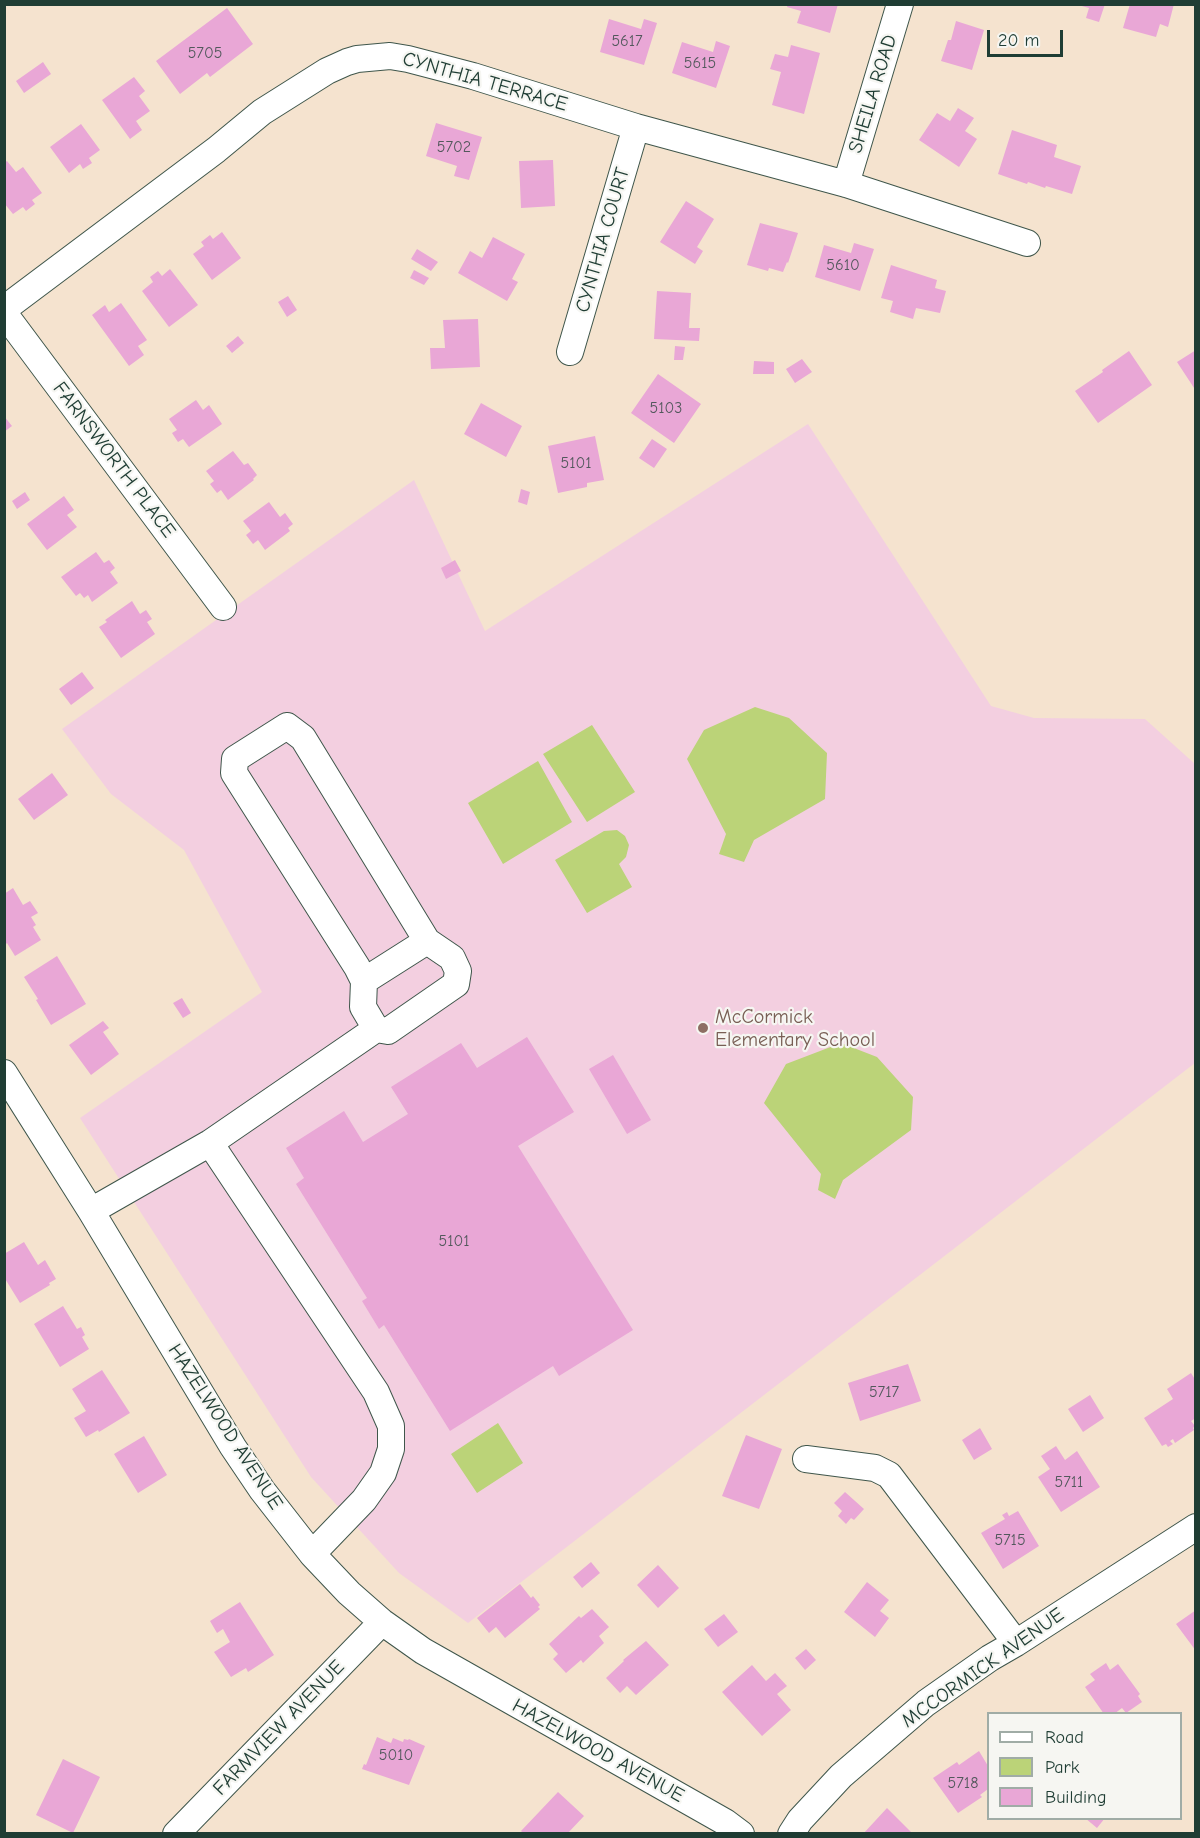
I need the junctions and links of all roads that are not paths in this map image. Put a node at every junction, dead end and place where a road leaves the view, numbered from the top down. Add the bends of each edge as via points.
1 (900, 4) edge
2 (636, 127) junction
3 (846, 184) junction
4 (1027, 243) dead end
5 (4, 311) edge
6 (570, 352) dead end
7 (223, 607) dead end
8 (427, 941) junction
9 (364, 981) junction
10 (376, 1029) junction
11 (4, 1073) edge
12 (210, 1143) junction
13 (91, 1211) junction
14 (806, 1459) dead end
15 (1196, 1527) edge
16 (312, 1554) junction
17 (382, 1622) junction
18 (1016, 1643) junction
19 (176, 1833) edge
20 (741, 1833) edge
21 (791, 1833) edge

1 - 3 street, SHEILA ROAD
2 - 3 street, CYNTHIA TERRACE
2 - 5 street, CYNTHIA TERRACE via 408,59 357,59 327,71 262,112
2 - 6 street, CYNTHIA COURT
3 - 4 street, CYNTHIA TERRACE
5 - 7 street, FARNSWORTH PLACE
8 - 9 street
8 - 9 street via 303,738 287,726 235,759 234,773
8 - 10 street via 452,958 458,971 456,984 388,1031
9 - 10 street via 363,1007
10 - 12 street
11 - 13 street, HAZELWOOD AVENUE
12 - 13 street
12 - 16 street via 376,1392 391,1426 391,1449 383,1473 364,1500
13 - 16 street, HAZELWOOD AVENUE via 233,1447
14 - 18 street via 875,1468 889,1475
15 - 18 street, MCCORMICK AVENUE
16 - 17 street, HAZELWOOD AVENUE
17 - 19 street, FARMVIEW AVENUE
17 - 20 street, HAZELWOOD AVENUE via 443,1663
18 - 21 street, MCCORMICK AVENUE via 926,1703 841,1776

